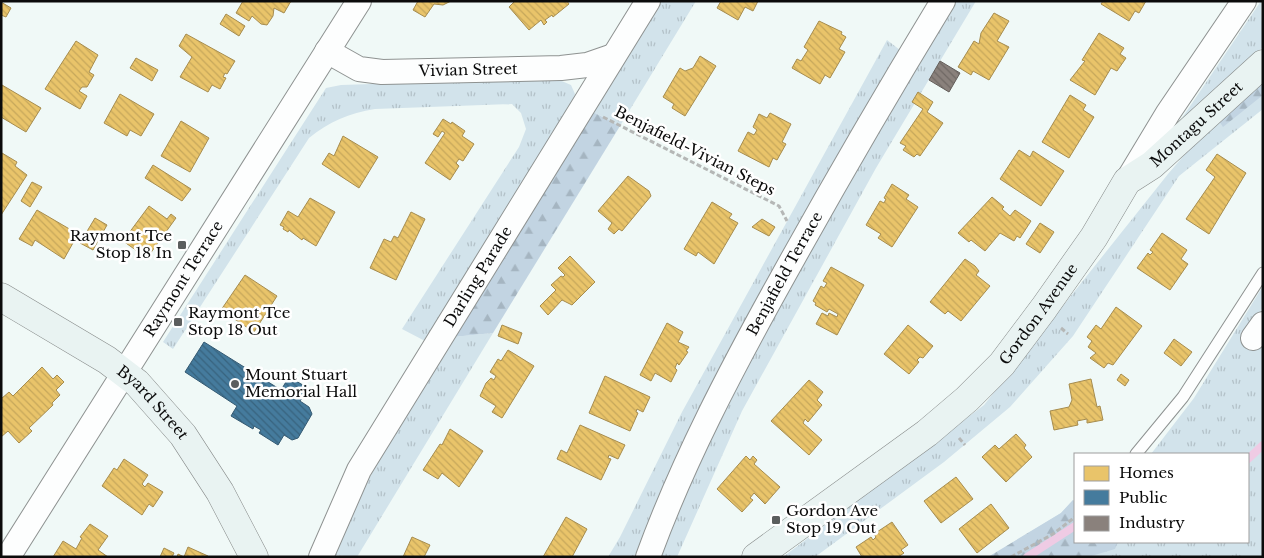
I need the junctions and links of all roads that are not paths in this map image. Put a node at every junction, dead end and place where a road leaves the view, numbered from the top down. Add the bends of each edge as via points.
1 (359, 1) edge
2 (648, 1) edge
3 (943, 1) edge
4 (1244, 1) edge
5 (327, 51) junction
6 (613, 56) junction
7 (1263, 64) edge
8 (1127, 181) junction
9 (1263, 273) edge
10 (1, 297) edge
11 (125, 373) junction
12 (1137, 453) edge
13 (8, 557) edge
14 (254, 557) edge
15 (321, 557) edge
16 (648, 557) edge
17 (756, 557) edge

1 - 5 street, Raymont Terrace
2 - 6 street, Darling Parade
3 - 16 street, Benjafield Terrace via 730,373
4 - 8 street, Gordon Avenue via 1168,113
5 - 6 street, Vivian Street via 359,69 382,72 561,68 587,65
5 - 11 street, Raymont Terrace
6 - 15 street, Darling Parade via 359,470
7 - 8 street, Montagu Street via 1152,165
8 - 17 street, Gordon Avenue via 1094,237 1002,364 927,433
9 - 12 lane via 1183,396
10 - 11 street, Byard Street
11 - 13 street, Raymont Terrace
11 - 14 street, Byard Street via 183,435 220,492

